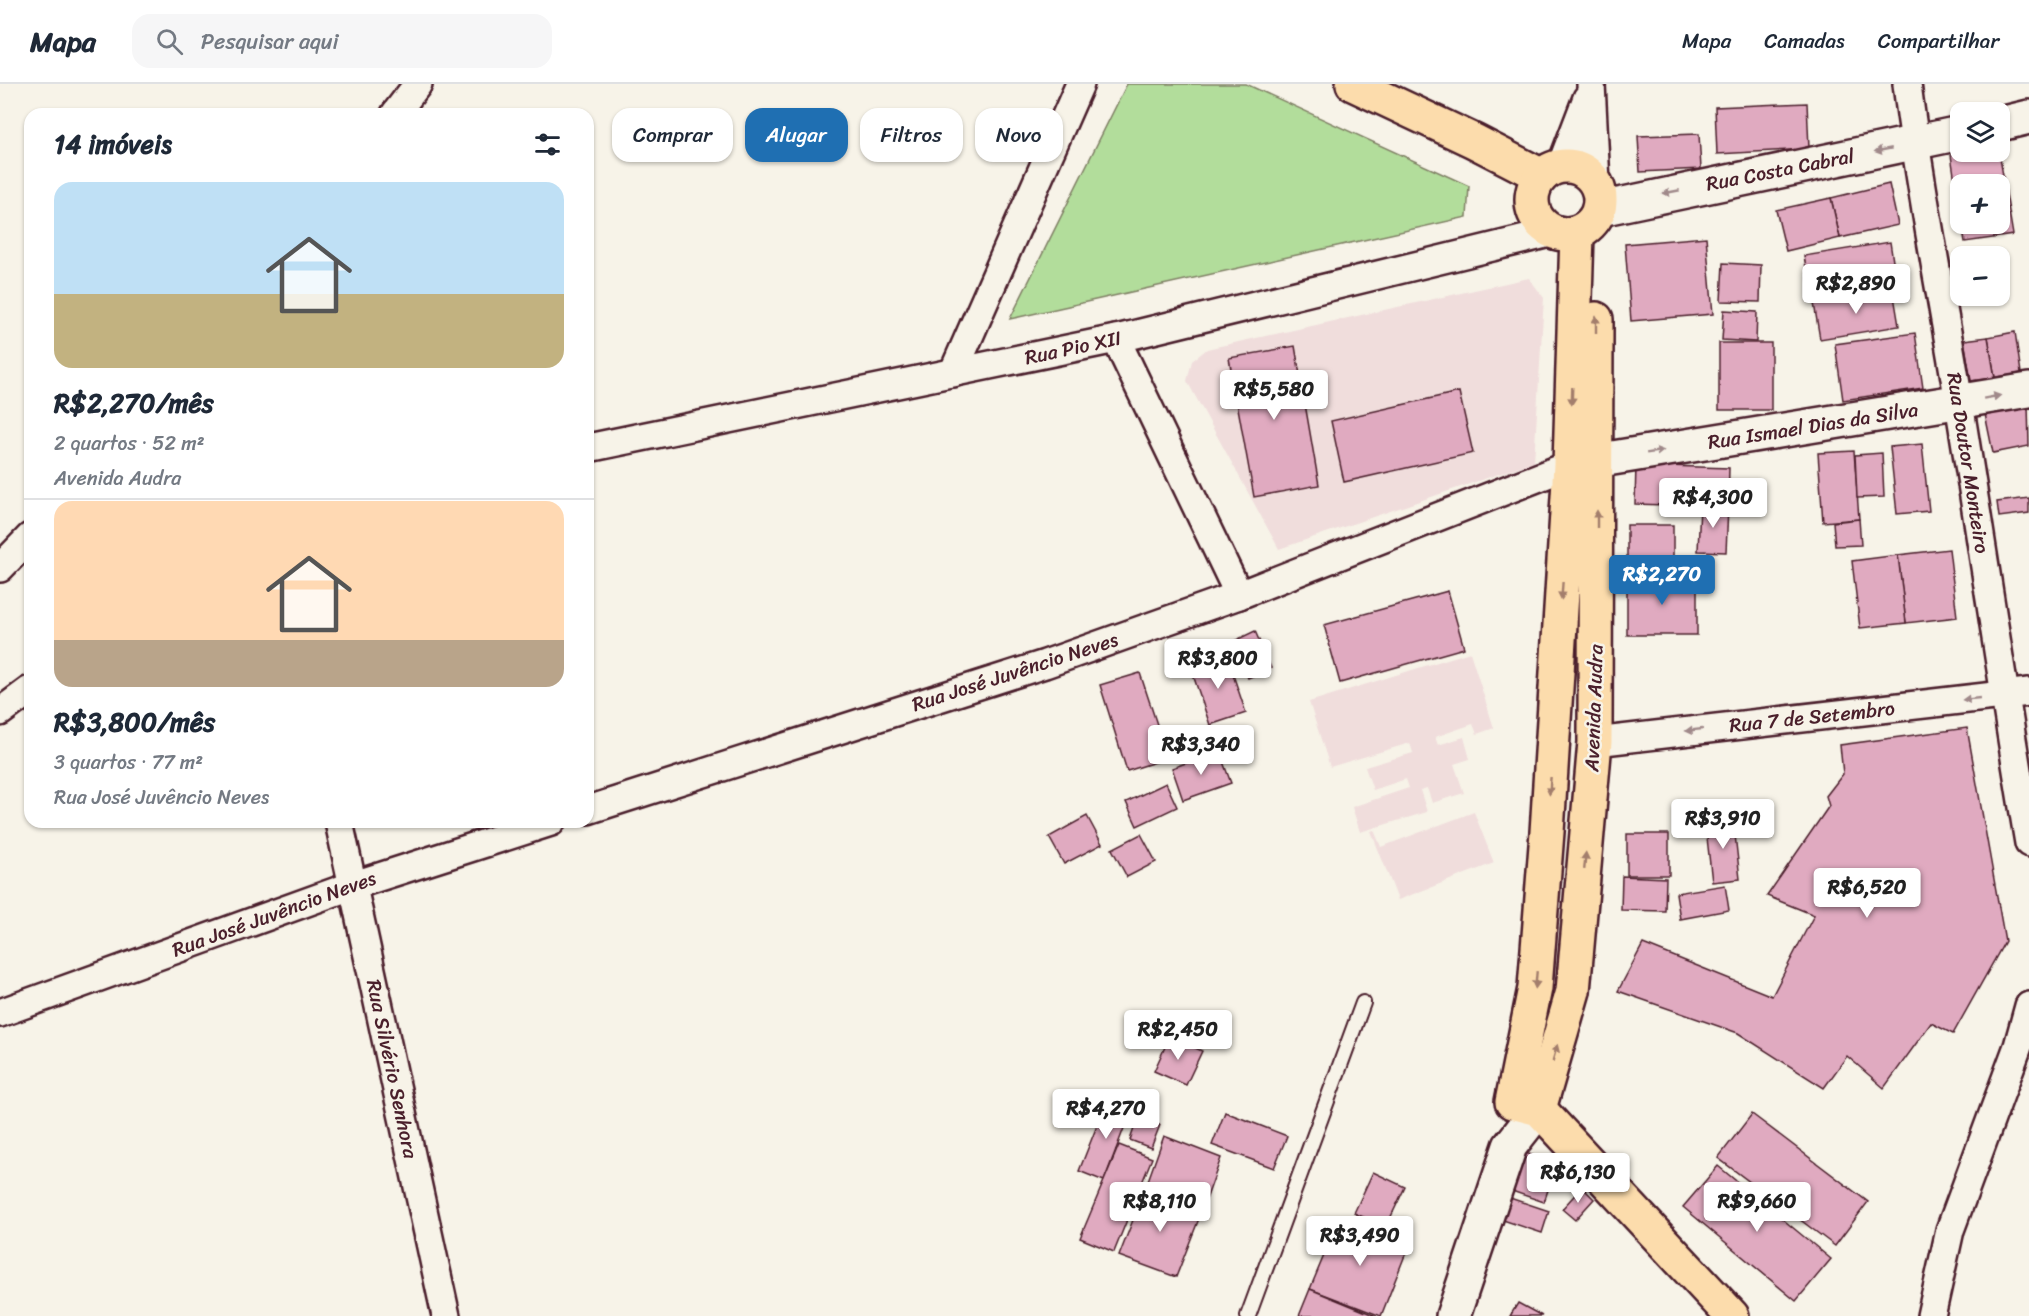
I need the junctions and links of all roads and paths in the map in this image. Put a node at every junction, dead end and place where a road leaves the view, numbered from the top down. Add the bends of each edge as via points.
1 (418, 84) edge
2 (1080, 84) edge
3 (1353, 84) edge
4 (1907, 84) edge
5 (1591, 86) edge
6 (400, 108) edge
7 (2029, 117) edge
8 (2010, 122) edge
9 (1950, 135) edge
10 (1914, 144) junction
11 (1551, 171) junction
12 (1584, 215) junction
13 (1116, 339) junction
14 (954, 373) junction
15 (2029, 390) edge
16 (1959, 403) junction
17 (594, 447) edge
18 (1584, 463) junction
19 (24, 543) edge
20 (0, 568) edge
21 (1239, 595) junction
22 (24, 694) edge
23 (2016, 694) edge
24 (0, 712) edge
25 (1595, 742) junction
26 (594, 808) edge
27 (340, 828) edge
28 (532, 828) edge
29 (2029, 843) edge
30 (351, 886) junction
31 (1363, 1003) dead end
32 (2029, 1006) edge
33 (0, 1013) edge
34 (2024, 1045) edge
35 (1525, 1105) junction
36 (446, 1316) edge
37 (1248, 1316) edge
38 (1453, 1316) edge
39 (1732, 1316) edge
40 (1931, 1316) edge

1 - 6 street
2 - 14 street
3 - 11 main road via 1474,141
4 - 10 street, Rua Doutor Monteiro
5 - 11 street
5 - 12 street
7 - 8 street
9 - 10 street, Rua Costa Cabral
10 -> 12 street, Rua Costa Cabral
10 - 16 street, Rua Doutor Monteiro
11 - 12 main road via 1581,169
11 - 12 main road via 1535,185 1533,208 1541,226
12 - 13 street, Rua Pio XII
12 - 18 main road, Avenida Audra
13 - 14 street, Rua Pio XII
13 - 21 street
14 - 17 street, Rua Pio XII
16 -> 15 street, Rua Ismael Dias da Silva
18 -> 16 street, Rua Ismael Dias da Silva
16 - 23 street, Rua Doutor Monteiro
18 - 21 street, Rua José Juvêncio Neves
25 -> 18 main road, Avenida Audra
18 -> 35 main road, Avenida Audra
19 - 20 street
21 - 26 street, Rua José Juvêncio Neves via 1046,664
22 - 24 street
23 -> 25 street, Rua 7 de Setembro
23 - 29 street, Rua Doutor Monteiro
35 -> 25 main road, Avenida Audra via 1573,991
27 - 30 street, Rua Silvério Senhora
28 - 30 street, Rua José Juvêncio Neves
30 - 33 street, Rua José Juvêncio Neves
30 - 36 street, Rua Silvério Senhora
31 - 37 lane
32 - 34 street
34 - 40 street via 1950,1230
35 - 38 street, Avenida Audra
35 - 39 main road

